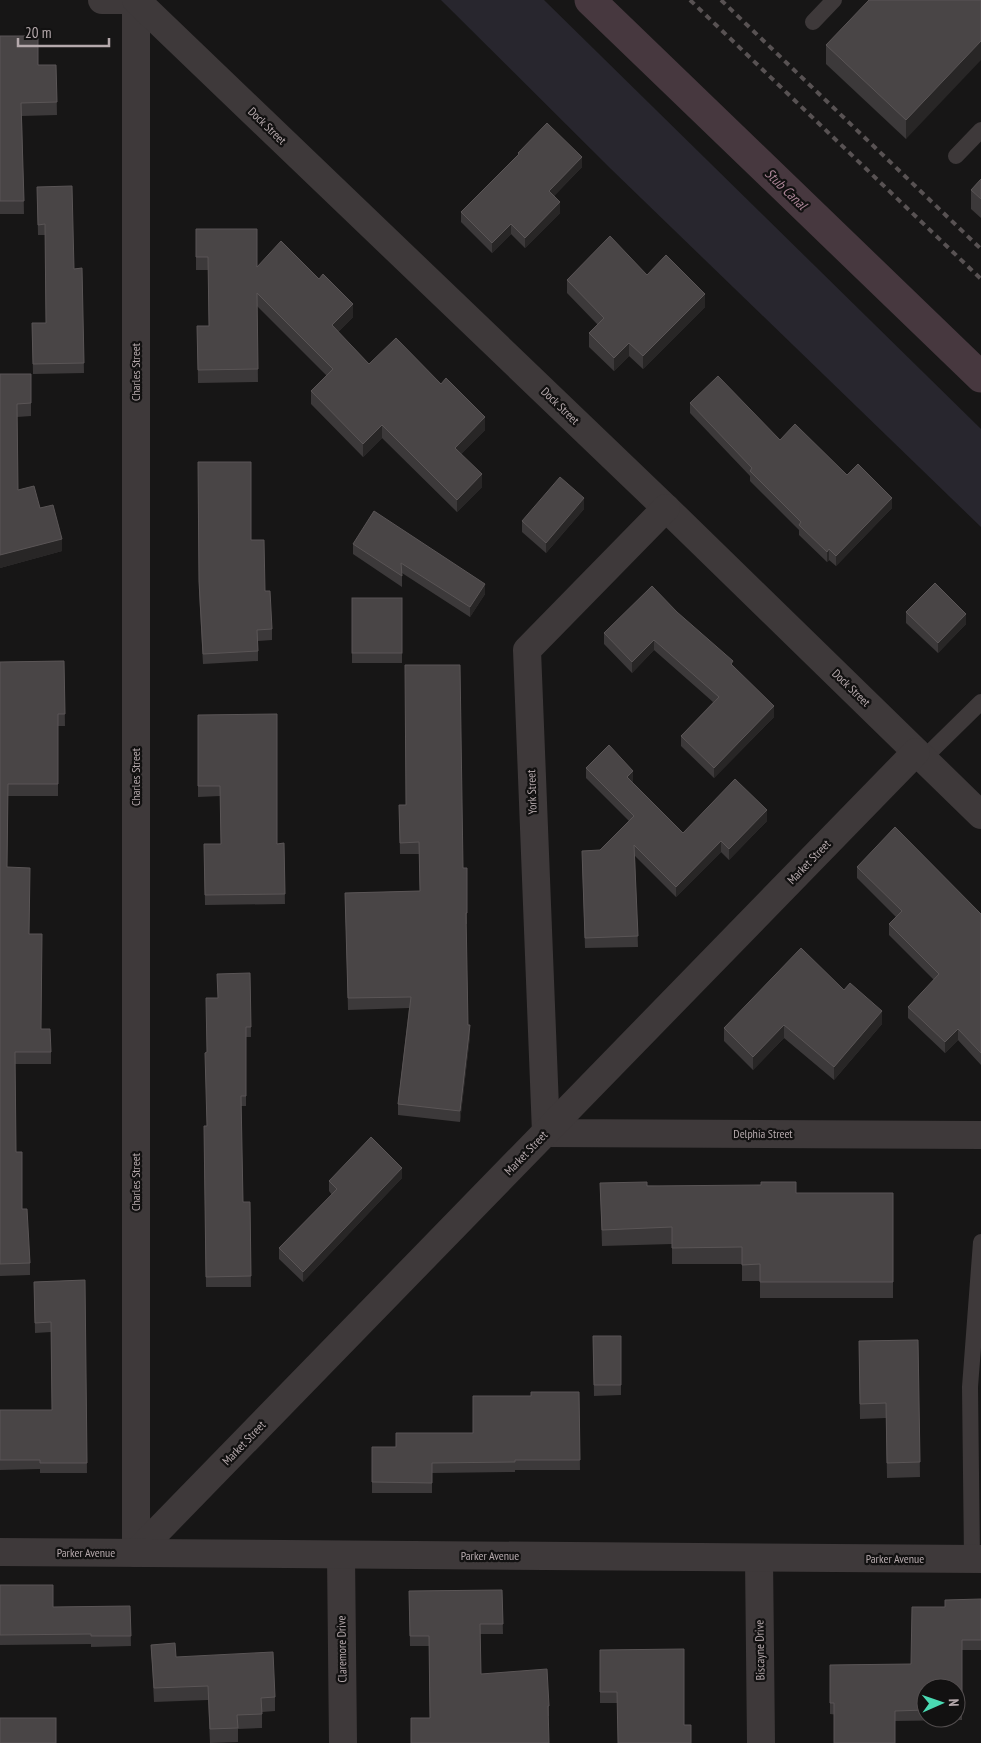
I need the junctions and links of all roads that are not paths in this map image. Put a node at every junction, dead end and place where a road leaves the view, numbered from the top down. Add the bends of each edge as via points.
1 (102, 0) edge
2 (136, 0) edge
3 (834, 0) edge
4 (813, 22) dead end
5 (981, 130) edge
6 (956, 156) dead end
7 (666, 508) junction
8 (981, 702) edge
9 (920, 756) junction
10 (981, 815) edge
11 (546, 1132) junction
12 (981, 1135) edge
13 (981, 1242) edge
14 (0, 1552) edge
15 (136, 1553) junction
16 (341, 1555) junction
17 (759, 1558) junction
18 (976, 1559) edge
19 (344, 1743) edge
20 (761, 1743) edge

1 - 2 street
2 - 7 street, Dock Street
2 - 15 street, Charles Street
3 - 4 lane
5 - 6 lane
7 - 9 street, Dock Street
7 - 11 street, York Street via 527,650
8 - 9 lane, Market Street
9 - 10 street, Dock Street
9 - 11 street, Market Street
11 - 12 street, Delphia Street
11 - 15 street, Market Street
13 - 18 lane via 970,1388
14 - 15 street, Parker Avenue
15 - 16 street, Parker Avenue
16 - 17 street, Parker Avenue
16 - 19 street, Claremore Drive
17 - 18 street, Parker Avenue
17 - 20 street, Biscayne Drive

